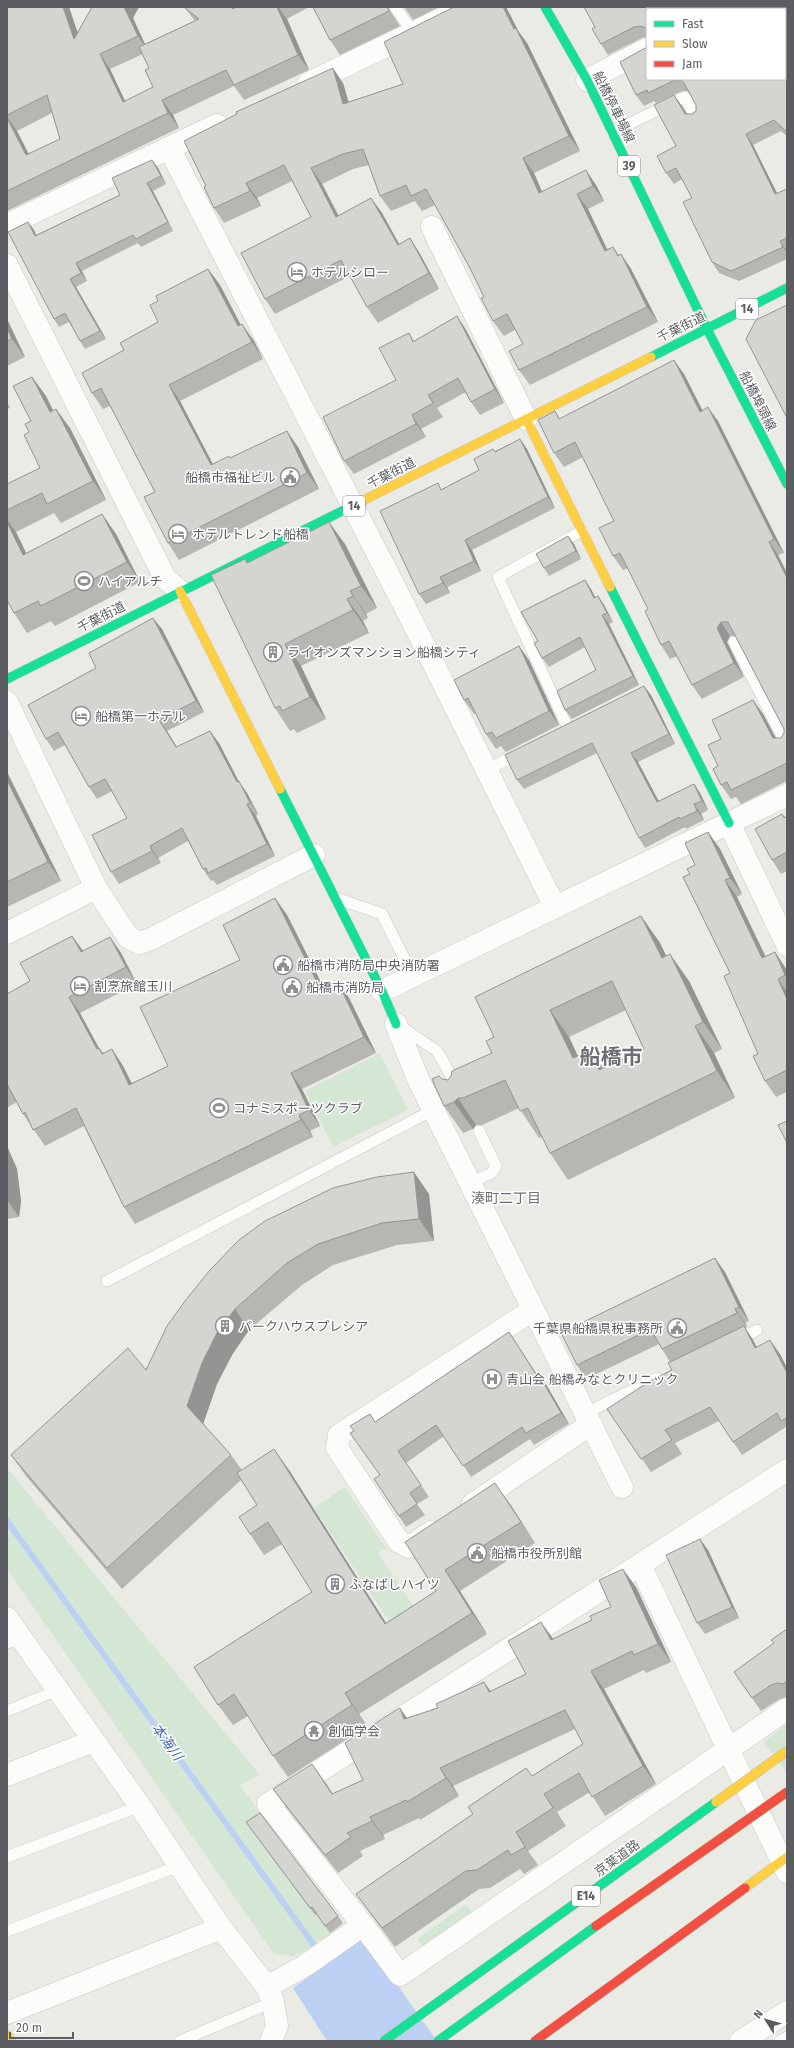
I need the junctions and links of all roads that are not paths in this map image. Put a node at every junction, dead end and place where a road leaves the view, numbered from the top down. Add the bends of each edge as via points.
1 (395, 7) edge
2 (467, 7) edge
3 (546, 7) edge
4 (414, 34) junction
5 (646, 50) edge
6 (587, 80) junction
7 (290, 92) edge
8 (233, 118) edge
9 (697, 119) edge
10 (612, 132) junction
11 (168, 148) junction
12 (7, 225) edge
13 (432, 226) dead end
14 (7, 265) edge
15 (787, 288) edge
16 (707, 329) junction
17 (526, 419) junction
18 (785, 476) edge
19 (353, 507) junction
20 (582, 531) junction
21 (180, 591) junction
22 (734, 642) edge
23 (7, 679) edge
24 (659, 683) junction
25 (645, 690) edge
26 (7, 702) edge
27 (555, 735) edge
28 (787, 746) edge
29 (527, 749) edge
30 (486, 770) junction
31 (787, 795) edge
32 (729, 823) junction
33 (314, 855) junction
34 (96, 888) junction
35 (336, 898) junction
36 (555, 907) junction
37 (7, 933) edge
38 (787, 945) edge
39 (413, 976) junction
40 (382, 991) junction
41 (396, 1024) junction
42 (464, 1100) edge
43 (434, 1110) junction
44 (479, 1131) dead end
45 (469, 1183) junction
46 (106, 1281) dead end
47 (534, 1310) junction
48 (757, 1330) dead end
49 (728, 1344) edge
50 (664, 1375) edge
51 (589, 1419) junction
52 (787, 1470) edge
53 (622, 1487) dead end
54 (640, 1565) junction
55 (7, 1618) edge
56 (14, 1641) edge
57 (58, 1690) junction
58 (787, 1709) edge
59 (7, 1711) edge
60 (94, 1741) junction
61 (729, 1748) junction
62 (787, 1750) edge
63 (7, 1775) edge
64 (787, 1792) edge
65 (140, 1806) junction
66 (7, 1857) edge
67 (785, 1864) edge
68 (179, 1866) junction
69 (363, 1925) junction
70 (221, 1928) junction
71 (7, 1931) edge
72 (270, 1995) junction
73 (787, 2012) edge
74 (7, 2013) edge
75 (7, 2035) edge
76 (787, 2037) edge
77 (11, 2041) edge
78 (180, 2041) edge
79 (271, 2041) edge
80 (384, 2041) edge
81 (438, 2041) edge
82 (535, 2041) edge
83 (742, 2041) edge
84 (780, 2041) edge

1 - 4 lane
2 - 4 street
3 - 6 main road, 船橋停車場線 / 39
4 - 7 street
5 - 6 street
6 - 10 main road, 船橋停車場線 / 39
8 - 11 street
9 - 10 lane via 685,97
10 - 16 main road, 船橋停車場線 / 39
11 - 12 street
11 - 19 street
13 - 17 street
14 - 21 street via 165,578
15 - 16 main road, 千葉街道 / 14
16 - 17 main road, 千葉街道 / 14
16 - 18 main road, 船橋埠頭線
17 - 19 main road, 千葉街道 / 14
17 - 20 main road
19 - 21 main road, 千葉街道 / 14
19 - 30 street
20 - 24 main road
20 - 27 lane via 498,577 572,726
21 - 23 main road, 千葉街道 / 14
21 - 33 main road
22 - 28 lane
24 - 25 lane
24 - 32 main road
26 - 34 street
29 - 30 lane
30 - 36 street
31 - 32 street
32 - 36 street
32 - 38 street
33 - 34 street via 139,943 128,937
33 - 35 main road
34 - 37 street
35 - 39 lane via 382,914
35 - 40 main road
36 - 39 street
39 - 40 street
40 - 41 main road
41 - 42 lane via 437,1051
41 - 43 street via 418,1079
43 - 45 street
43 - 46 lane
44 - 45 lane via 496,1166 492,1173
45 - 47 street
47 - 51 street
47 - 51 street via 339,1435 337,1448 399,1542 410,1547
48 - 49 lane
50 - 51 lane
51 - 53 street
52 - 54 street
54 - 61 street
54 - 69 street via 268,1804
55 - 56 street
56 - 57 street
57 - 59 lane
57 - 60 street
58 - 61 street
60 - 63 street
60 - 65 street
61 - 67 street
61 - 69 street via 400,1975
62 - 80 main road, 京葉道路 / E14, bridge
64 - 81 main road, E14, bridge
65 - 66 lane
65 - 68 street
67 - 82 main road
68 - 70 street
68 - 71 lane
69 - 72 street via 306,1965
70 - 72 street
70 - 74 street
72 - 78 lane
72 - 79 street via 277,2026
73 - 83 street
75 - 77 main road
76 - 84 lane

